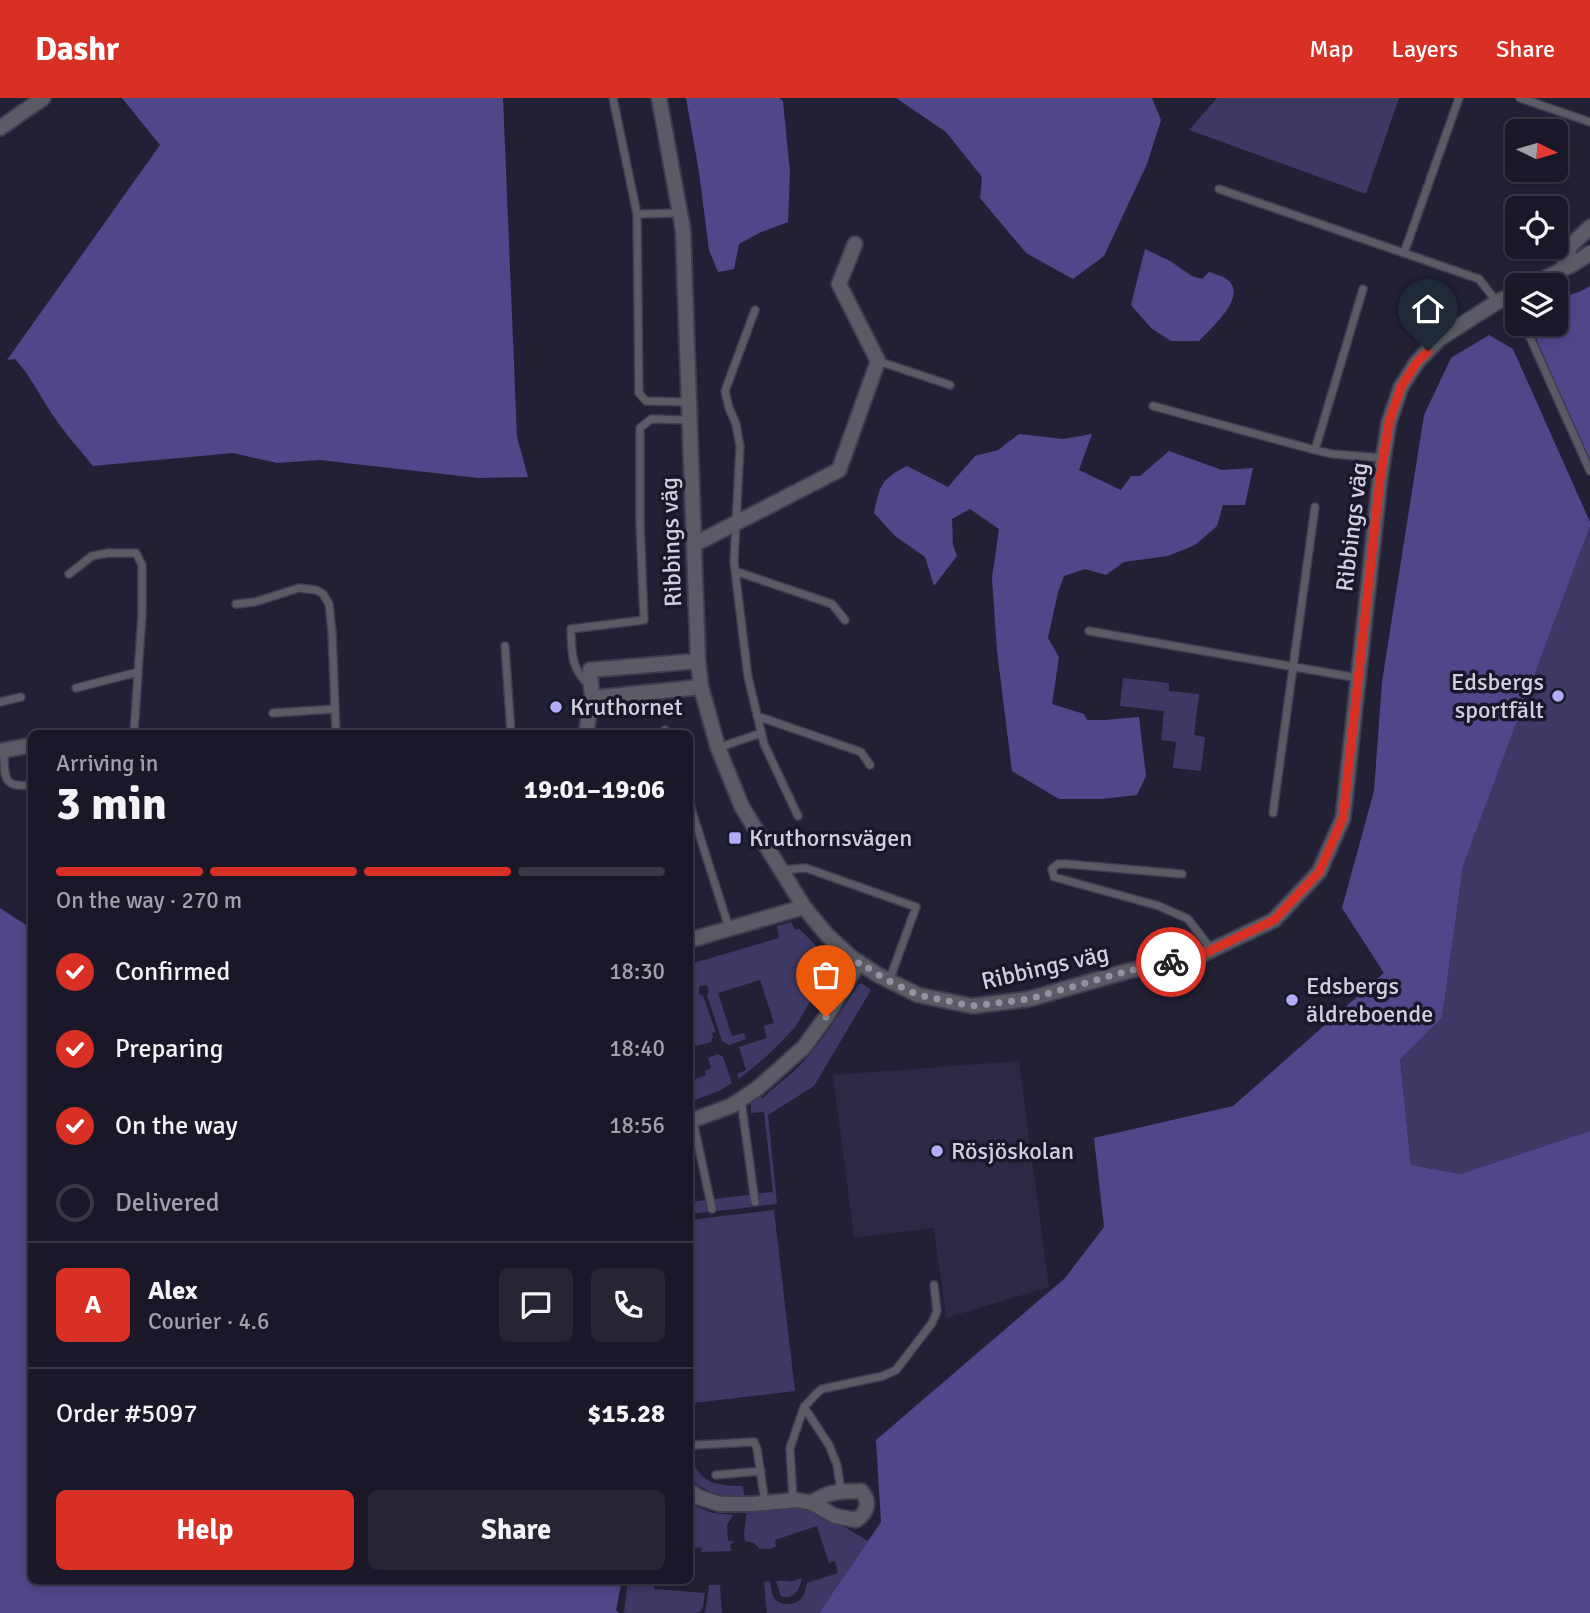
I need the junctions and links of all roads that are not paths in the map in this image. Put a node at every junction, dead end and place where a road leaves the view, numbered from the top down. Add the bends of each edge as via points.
1 (43, 98) edge
2 (613, 98) edge
3 (659, 98) edge
4 (1459, 98) edge
5 (1520, 98) edge
6 (1590, 122) edge
7 (0, 128) edge
8 (1219, 189) dead end
9 (680, 213) junction
10 (637, 214) junction
11 (1590, 227) edge
12 (855, 244) dead end
13 (1404, 253) junction
14 (1590, 253) edge
15 (1563, 270) junction
16 (1557, 273) edge
17 (1363, 289) dead end
18 (1505, 301) edge
19 (1497, 302) junction
20 (755, 310) dead end
21 (1529, 336) edge
22 (878, 361) junction
23 (950, 385) dead end
24 (689, 401) junction
25 (1153, 406) dead end
26 (690, 420) junction
27 (1315, 450) junction
28 (1383, 458) junction
29 (1590, 471) edge
30 (1315, 508) dead end
31 (735, 523) junction
32 (695, 544) junction
33 (735, 571) junction
34 (69, 574) dead end
35 (236, 604) dead end
36 (845, 620) dead end
37 (1089, 631) dead end
38 (505, 646) dead end
39 (698, 661) junction
40 (1292, 666) junction
41 (138, 672) junction
42 (1358, 678) junction
43 (701, 687) junction
44 (76, 688) dead end
45 (592, 692) junction
46 (22, 697) dead end
47 (0, 702) edge
48 (335, 709) junction
49 (273, 713) dead end
50 (757, 716) junction
51 (134, 730) edge
52 (336, 730) edge
53 (512, 730) edge
54 (586, 730) edge
55 (761, 733) junction
56 (28, 746) edge
57 (718, 748) junction
58 (2, 750) edge
59 (870, 765) dead end
60 (28, 785) edge
61 (1273, 813) dead end
62 (693, 815) edge
63 (798, 816) dead end
64 (780, 871) junction
65 (1182, 874) dead end
66 (804, 907) junction
67 (729, 929) junction
68 (693, 939) edge
69 (1211, 950) junction
70 (859, 962) junction
71 (889, 981) junction
72 (741, 1099) junction
73 (693, 1120) edge
74 (693, 1129) edge
75 (755, 1202) dead end
76 (712, 1209) dead end
77 (934, 1284) dead end
78 (804, 1407) junction
79 (695, 1445) dead end
80 (761, 1471) junction
81 (716, 1475) dead end
82 (841, 1491) junction
83 (693, 1493) edge
84 (793, 1500) junction
85 (765, 1503) junction
86 (812, 1503) junction

1 - 7 street
2 - 10 lane
3 - 9 street, Ribbings väg
4 - 13 lane
5 - 6 lane
8 - 13 lane
9 - 10 lane
9 - 24 street, Ribbings väg
10 - 24 lane via 639,393 646,401
11 - 15 street via 1571,245
12 - 22 street via 839,284
13 - 19 lane via 1479,279
14 - 15 street
15 - 16 street
17 - 27 lane
18 - 19 street, Ribbings väg
19 - 28 street, Ribbings väg via 1439,339 1417,362 1401,387
20 - 31 lane via 725,391 740,447
21 - 29 lane
22 - 23 lane
22 - 31 street via 839,470
24 - 26 street, Ribbings väg
25 - 27 lane
26 - 32 street, Ribbings väg
26 - 45 lane via 651,419 640,428 644,620 571,629 577,674
27 - 28 lane
28 - 42 street, Ribbings väg
30 - 40 lane
31 - 32 street
31 - 33 lane
32 - 39 street, Ribbings väg
33 - 36 lane via 832,604
33 - 50 lane
34 - 41 lane via 92,556 136,553 142,565
35 - 48 lane via 299,588 323,594 329,604
37 - 40 lane
38 - 53 lane
39 - 43 street, Ribbings väg
39 - 45 street via 590,670
40 - 42 lane
40 - 61 lane
41 - 44 lane
41 - 51 lane
42 - 69 street, Ribbings väg via 1343,818 1319,872 1274,920
43 - 45 street
43 - 57 street, Ribbings väg
45 - 54 street
46 - 47 lane
48 - 49 lane
48 - 52 lane
50 - 55 lane
50 - 59 lane via 861,752
55 - 57 lane
55 - 63 lane
56 - 58 street
57 - 64 street, Ribbings väg via 741,807
58 - 60 lane via 10,784
62 - 67 lane
64 - 66 street, Ribbings väg
64 - 71 lane via 806,868 916,907
65 - 69 lane via 1067,864 1052,869 1054,877 1159,906 1188,919
66 - 67 street
66 - 70 street, Ribbings väg via 827,935
67 - 68 street
69 - 71 street, Ribbings väg via 1029,999 972,1006 918,995
70 - 71 street, Ribbings väg
70 - 72 street via 804,1047
72 - 73 street
72 - 75 lane
74 - 76 lane
77 - 78 lane via 937,1311 932,1323 896,1370 822,1389
78 - 82 lane via 829,1445
78 - 84 lane via 790,1448
79 - 80 lane via 754,1442
80 - 81 lane
80 - 85 lane
82 - 86 street
82 - 86 street via 861,1491 866,1496 868,1506 856,1520 835,1516
83 - 85 street via 720,1504
84 - 85 street
84 - 86 street

